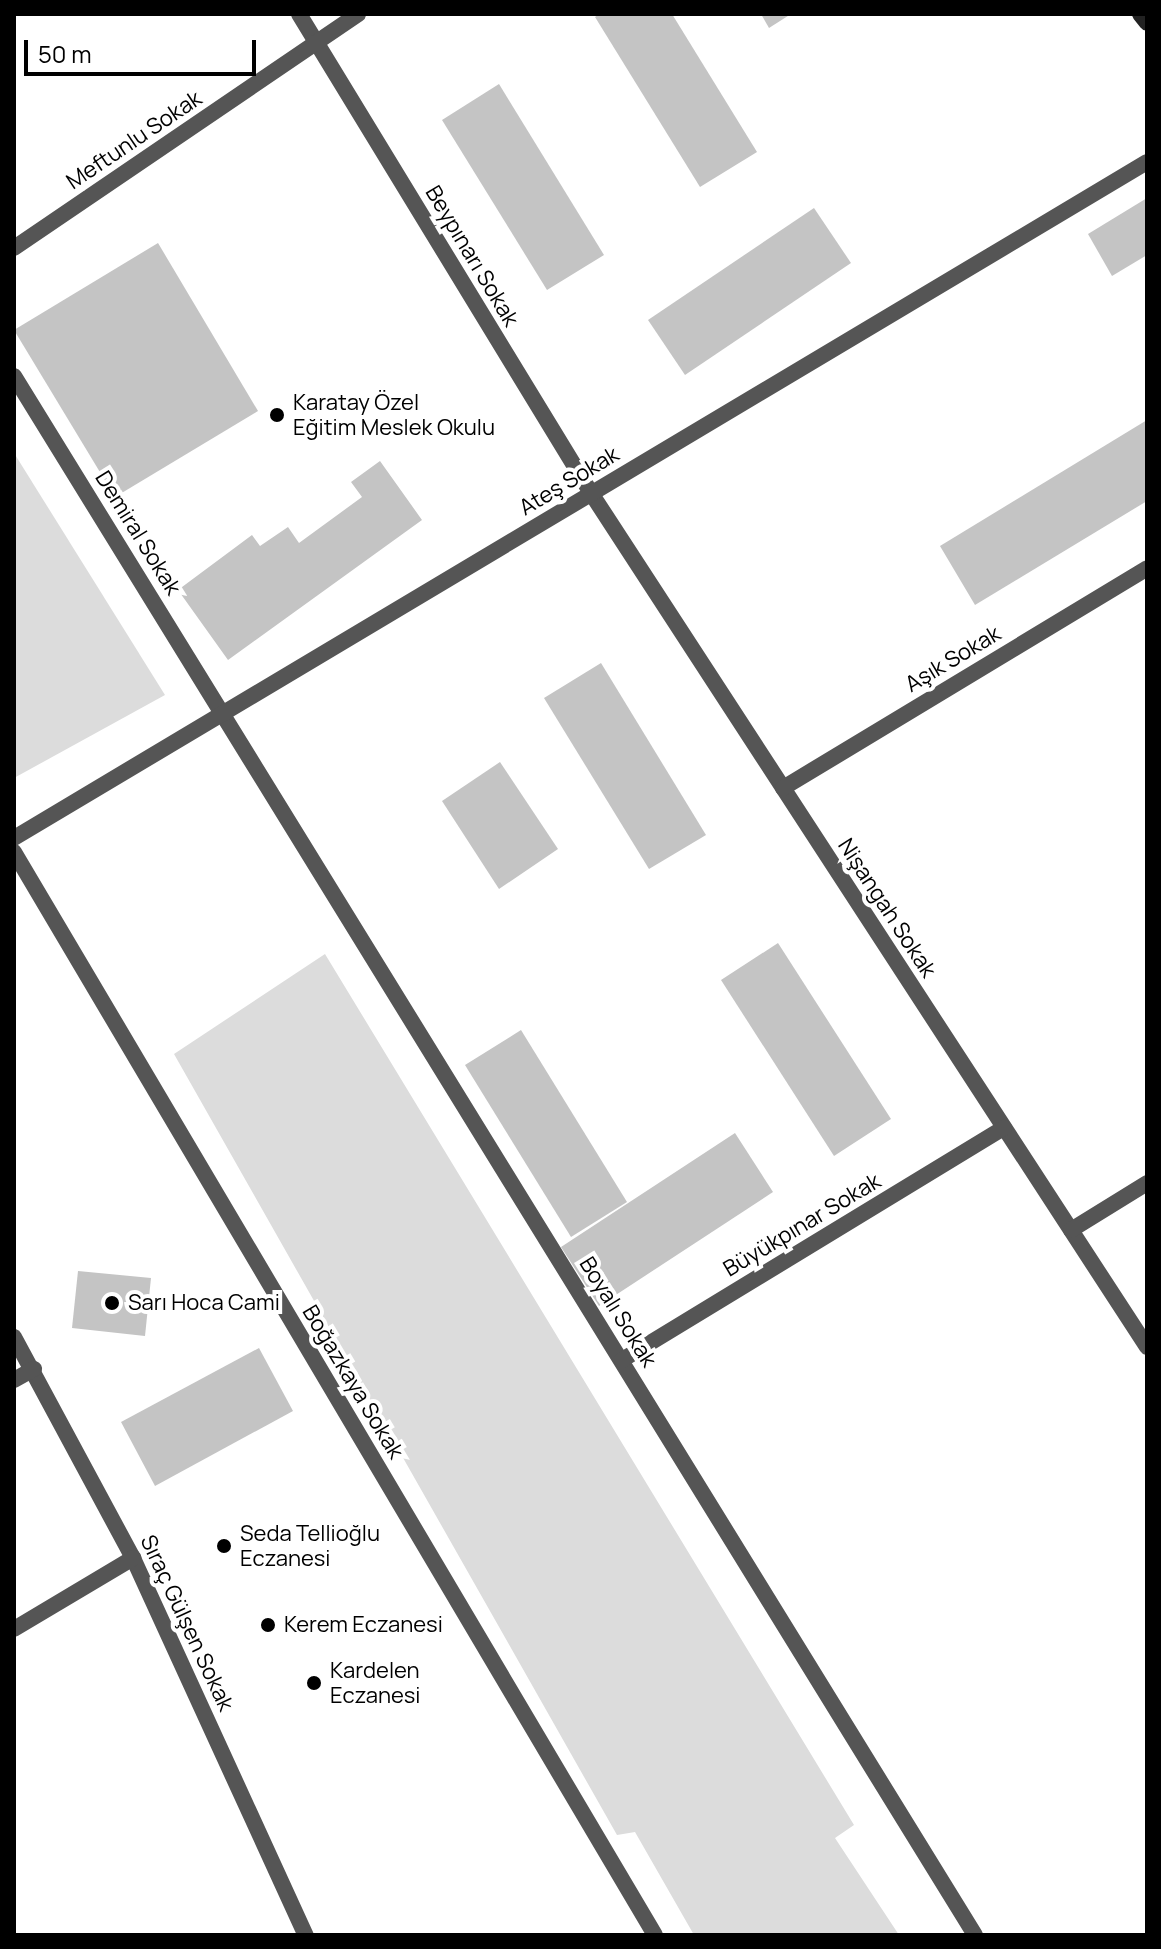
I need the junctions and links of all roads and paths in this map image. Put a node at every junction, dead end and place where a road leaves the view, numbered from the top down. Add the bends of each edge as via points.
1 (299, 14) edge
2 (358, 14) edge
3 (1140, 14) edge
4 (1147, 23) edge
5 (316, 42) junction
6 (1147, 162) edge
7 (14, 248) edge
8 (14, 376) edge
9 (591, 493) junction
10 (1147, 568) edge
11 (224, 713) junction
12 (783, 788) junction
13 (14, 838) edge
14 (14, 852) edge
15 (1004, 1128) junction
16 (1147, 1183) edge
17 (1071, 1230) junction
18 (14, 1337) edge
19 (1147, 1347) edge
20 (622, 1360) junction
21 (34, 1369) junction
22 (14, 1380) edge
23 (133, 1558) junction
24 (14, 1629) edge
25 (306, 1935) edge
26 (655, 1935) edge
27 (975, 1935) edge

1 - 5 street, Beypınarı Sokak
2 - 5 street, Meftunlu Sokak
3 - 4 main road
5 - 7 street, Meftunlu Sokak
5 - 9 street, Beypınarı Sokak
6 - 9 street, Ateş Sokak
8 - 11 street, Demiral Sokak
9 - 11 street, Ateş Sokak
9 - 12 street, Nişangah Sokak
10 - 12 street, Aşık Sokak
11 - 13 street, Ateş Sokak
11 - 20 street, Boyalı Sokak
12 - 15 street, Nişangah Sokak
14 - 26 street, Boğazkaya Sokak
15 - 17 street, Nişangah Sokak
15 - 20 street, Büyükpınar Sokak
16 - 17 street
17 - 19 street, Nişangah Sokak
18 - 21 street, Sıraç Gülşen Sokak
20 - 27 street, Boyalı Sokak
21 - 22 street
21 - 23 street, Sıraç Gülşen Sokak
23 - 24 street
23 - 25 street, Sıraç Gülşen Sokak

